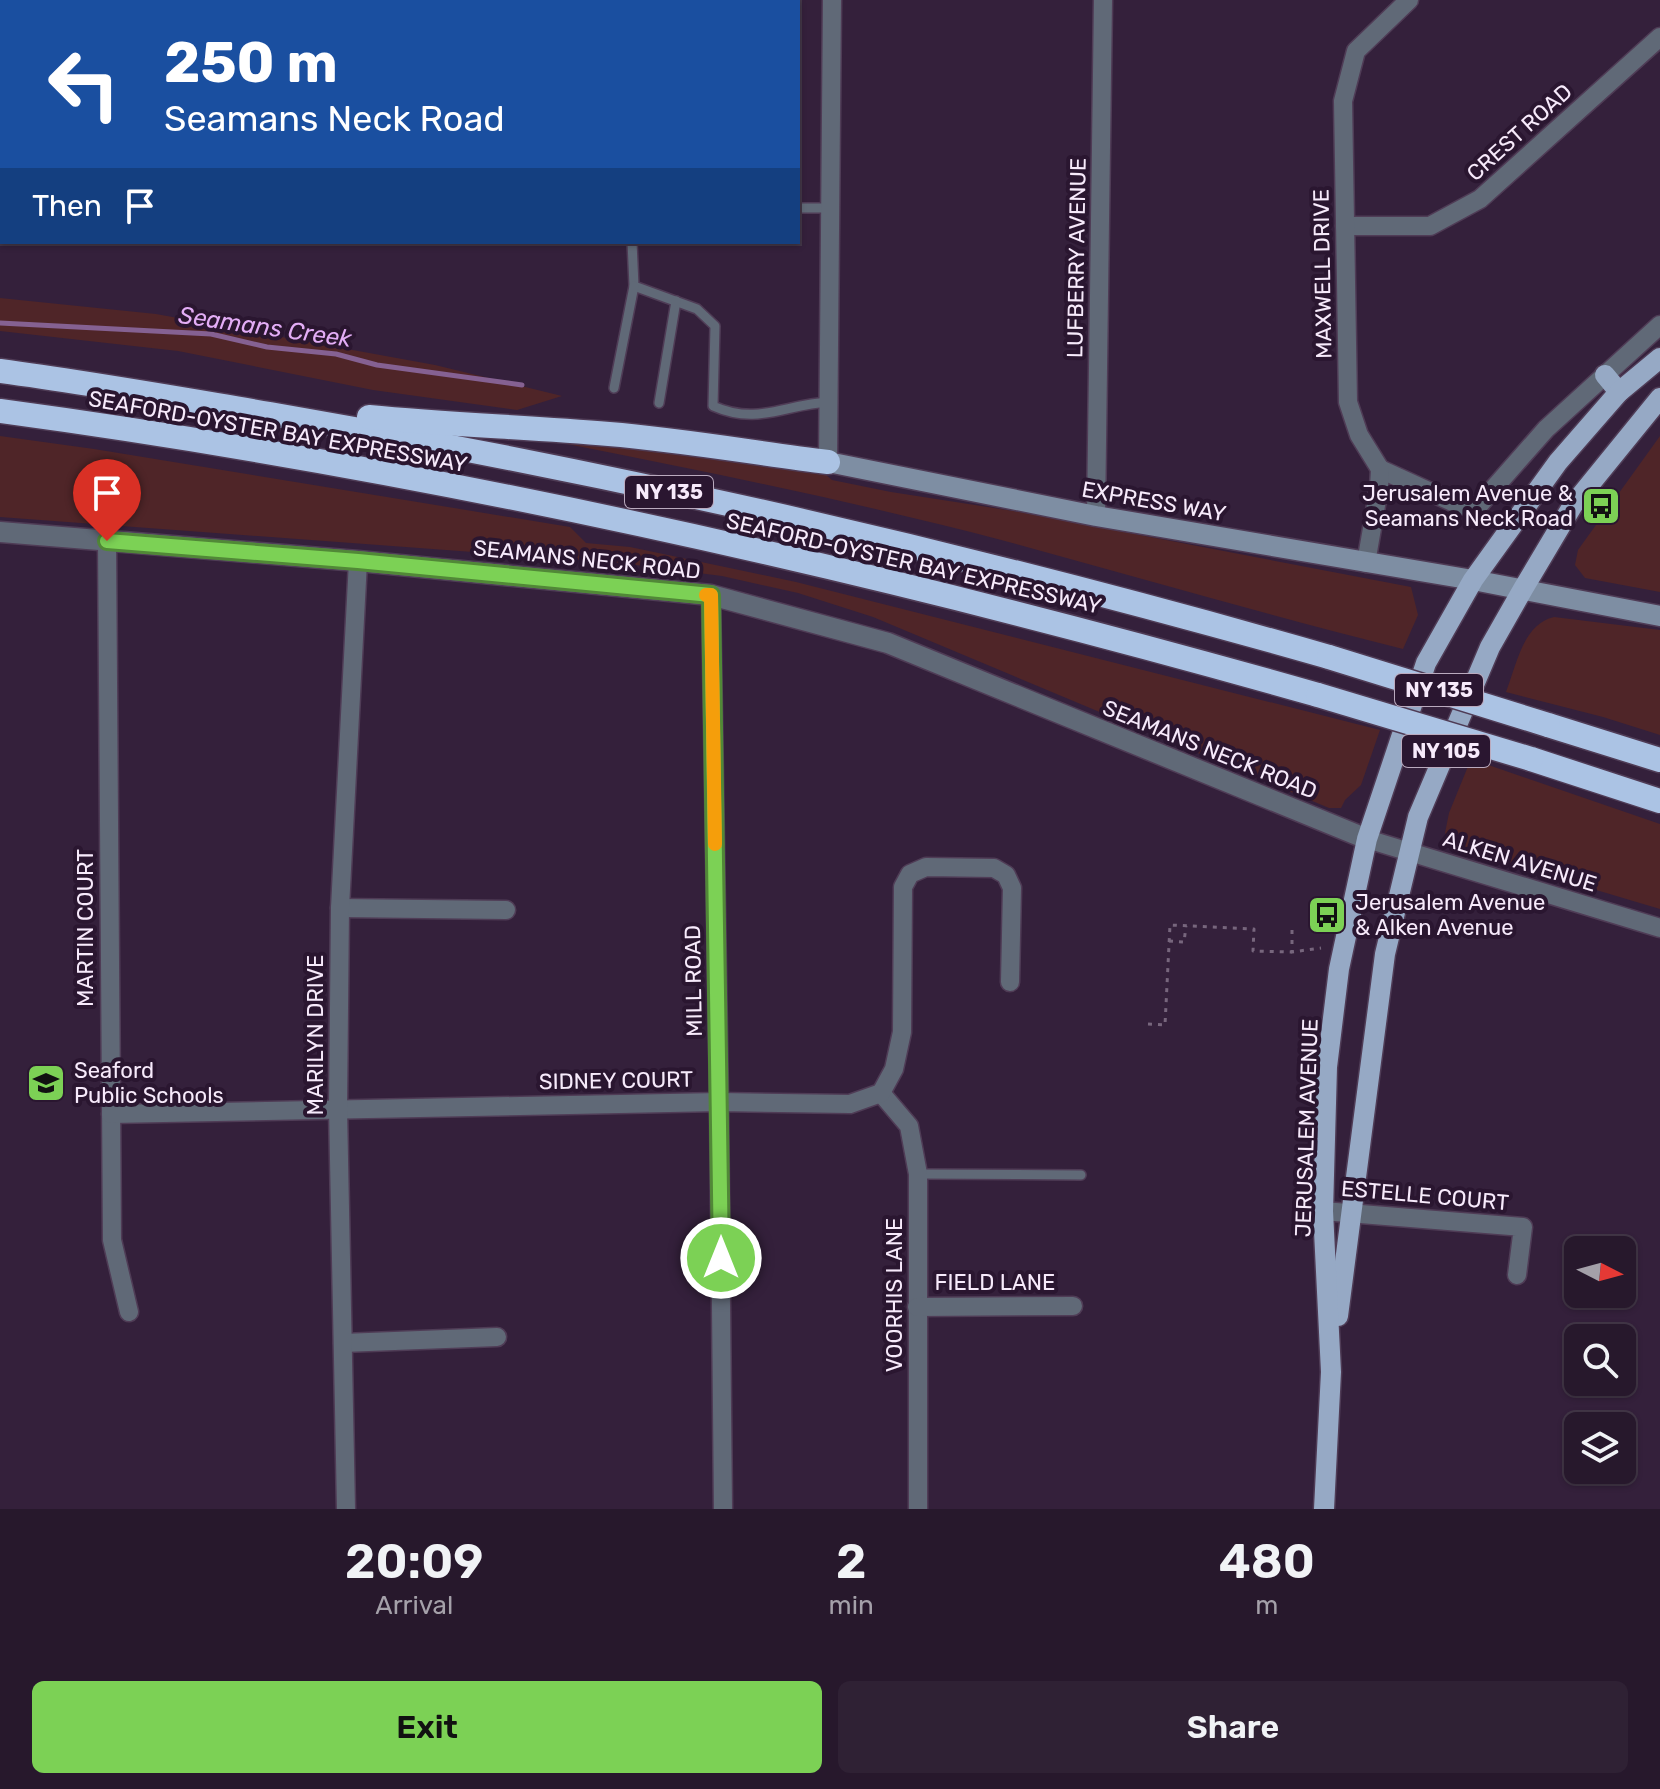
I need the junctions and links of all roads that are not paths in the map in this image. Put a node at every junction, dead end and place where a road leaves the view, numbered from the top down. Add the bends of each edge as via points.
1 (832, 0) edge
2 (1103, 0) edge
3 (1409, 0) edge
4 (1660, 37) edge
5 (800, 208) edge
6 (830, 208) junction
7 (1345, 226) junction
8 (632, 244) edge
9 (634, 286) junction
10 (676, 301) junction
11 (1660, 325) edge
12 (1660, 358) edge
13 (0, 371) edge
14 (1605, 375) junction
15 (614, 388) dead end
16 (1619, 392) junction
17 (1660, 398) edge
18 (181, 399) junction
19 (829, 402) junction
20 (659, 403) dead end
21 (0, 411) edge
22 (828, 462) junction
23 (1380, 469) junction
24 (1096, 516) junction
25 (0, 532) edge
26 (107, 541) junction
27 (358, 561) junction
28 (1366, 563) junction
29 (1473, 580) junction
30 (1523, 589) junction
31 (711, 595) junction
32 (1660, 616) edge
33 (1660, 760) edge
34 (1660, 801) edge
35 (1367, 839) junction
36 (1409, 853) junction
37 (340, 908) junction
38 (506, 910) dead end
39 (1660, 928) edge
40 (1010, 982) dead end
41 (881, 1093) junction
42 (719, 1102) junction
43 (338, 1109) junction
44 (111, 1114) junction
45 (918, 1174) junction
46 (1081, 1175) dead end
47 (1323, 1211) junction
48 (1351, 1214) junction
49 (1517, 1275) dead end
50 (1073, 1306) dead end
51 (917, 1307) junction
52 (129, 1312) dead end
53 (497, 1337) dead end
54 (343, 1343) junction
55 (1331, 1372) junction
56 (346, 1509) edge
57 (723, 1509) edge
58 (918, 1509) edge
59 (1324, 1509) edge

1 - 6 street
2 - 24 street, LUFBERRY AVENUE
3 - 7 street, MAXWELL DRIVE via 1356,51 1343,101
4 - 7 street, CREST ROAD via 1480,199 1430,226
5 - 6 lane
6 - 19 street
7 - 23 street, MAXWELL DRIVE via 1348,402 1359,435
8 - 9 lane
9 - 10 lane
9 - 15 lane
10 - 19 lane via 697,309 715,326 713,406 730,413 766,415
10 - 20 lane
11 - 14 street
12 - 16 main road, JERUSALEM AVENUE / NY 105
13 - 18 highway, SEAFORD-OYSTER BAY EXPRESSWAY / NY 135
14 - 16 main road
14 - 23 street via 1546,429 1480,504 1459,505
16 - 29 main road, JERUSALEM AVENUE / NY 105 via 1558,462
17 - 30 main road, JERUSALEM AVENUE / NY 105 via 1573,505
18 - 22 highway via 617,435
18 - 33 highway, SEAFORD-OYSTER BAY EXPRESSWAY / NY 135, bridge via 483,452 1076,587 1329,657
19 - 22 street
21 - 34 highway, SEAFORD-OYSTER BAY EXPRESSWAY / NY 135, bridge via 476,491 787,557 1066,625 1318,695
22 - 24 main road, EXPRESS WAY
23 - 28 street
24 - 28 main road, EXPRESS WAY
25 - 26 street, SEAMANS NECK ROAD
26 - 27 street, SEAMANS NECK ROAD
26 - 44 street, MARTIN COURT
27 - 31 street, SEAMANS NECK ROAD
27 - 37 street, MARILYN DRIVE
28 - 29 main road, EXPRESS WAY
29 - 30 main road
29 - 35 main road, JERUSALEM AVENUE / NY 105 via 1426,663
30 - 32 main road
30 - 36 main road, JERUSALEM AVENUE / NY 105 via 1490,647 1418,817
31 - 35 street, SEAMANS NECK ROAD via 888,643
31 - 42 street, MILL ROAD
35 - 36 street, ALKEN AVENUE
35 - 47 main road, JERUSALEM AVENUE / NY 105 via 1339,969 1329,1053
36 - 39 street, ALKEN AVENUE
36 - 48 main road, JERUSALEM AVENUE / NY 105 via 1385,954
37 - 38 street
37 - 43 street, MARILYN DRIVE
40 - 41 street via 1012,888 1006,875 994,868 926,867 910,874 903,887 902,1032 894,1069
41 - 42 street, SIDNEY COURT via 850,1104
41 - 45 street, VOORHIS LANE via 909,1126
42 - 43 street, SIDNEY COURT
42 - 57 street, MILL ROAD
43 - 44 street, SIDNEY COURT
43 - 54 street, MARILYN DRIVE
44 - 52 street, MARTIN COURT via 112,1240
45 - 46 lane
45 - 51 street, VOORHIS LANE
47 - 48 street, ESTELLE COURT
47 - 55 main road, JERUSALEM AVENUE / NY 105
48 - 49 street, ESTELLE COURT via 1523,1227
48 - 55 main road, JERUSALEM AVENUE / NY 105
50 - 51 street, FIELD LANE
51 - 58 street, VOORHIS LANE
53 - 54 street
54 - 56 street, MARILYN DRIVE
55 - 59 main road, JERUSALEM AVENUE / NY 105

